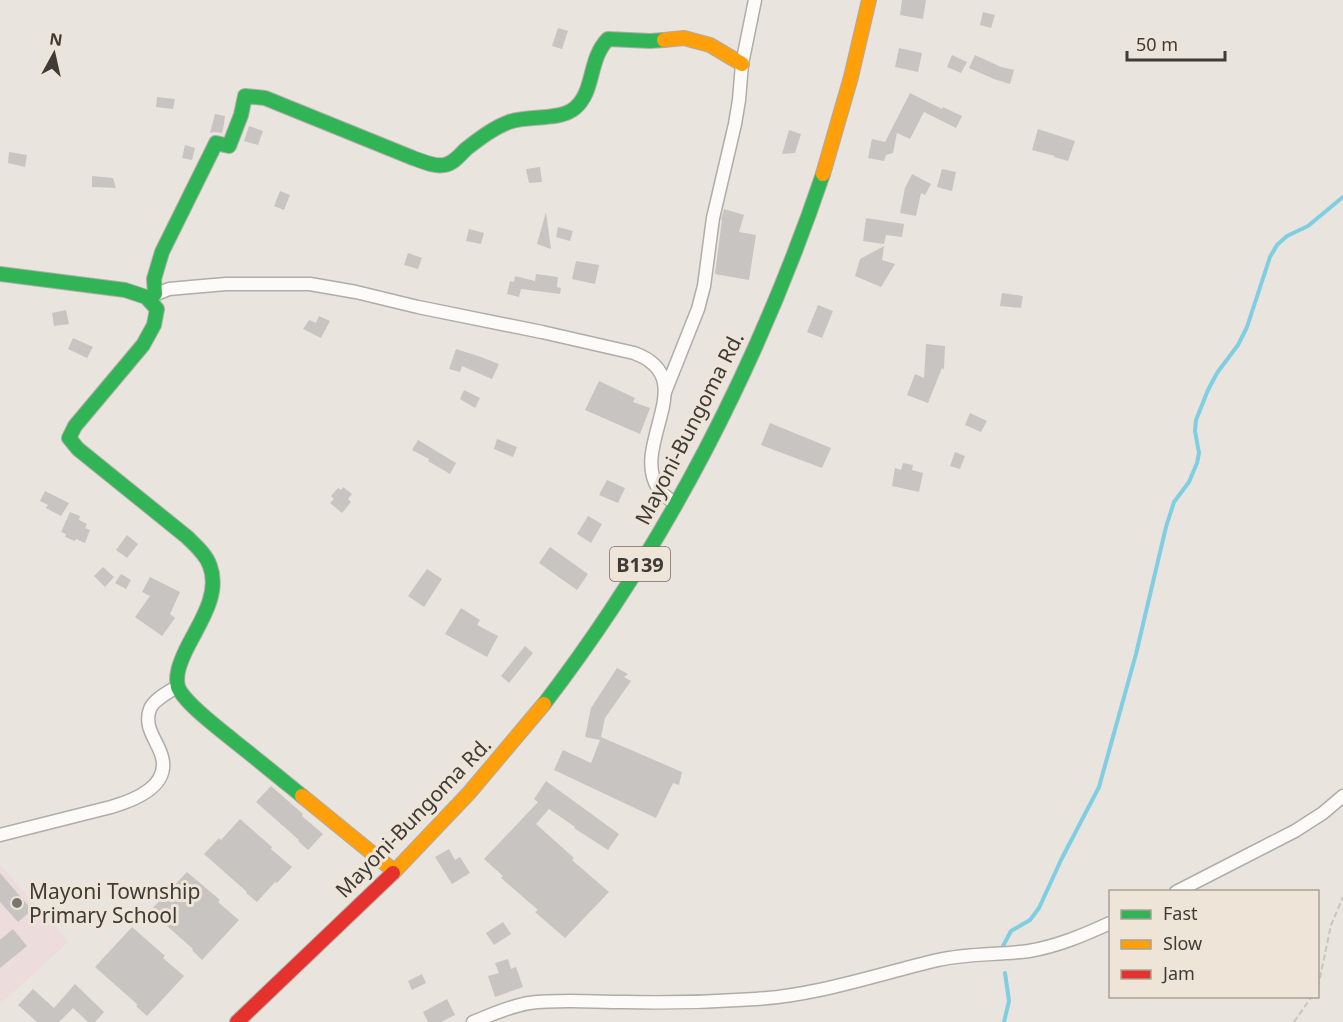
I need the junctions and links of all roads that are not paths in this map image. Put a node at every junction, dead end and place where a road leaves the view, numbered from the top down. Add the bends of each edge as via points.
1 (755, 0) edge
2 (869, 0) edge
3 (742, 64) junction
4 (0, 274) edge
5 (151, 296) junction
6 (664, 393) junction
7 (675, 504) junction
8 (178, 686) junction
9 (1343, 796) edge
10 (0, 836) edge
11 (394, 871) junction
12 (1178, 890) edge
13 (1109, 923) edge
14 (237, 1022) edge
15 (473, 1022) edge

1 - 3 street
2 - 7 street, Mayoni-Bungoma Rd. / B139 via 838,126 798,246 755,348
3 - 5 street via 710,45 684,38 608,39 601,46 589,86 576,108 567,113 509,122 441,166 401,154 265,98 245,96 229,146 216,143 162,252
3 - 6 street via 735,124 712,218 701,297
4 - 5 street
5 - 6 street via 169,289 226,284 330,286 634,353 655,364 664,381
5 - 8 street via 157,315 146,340 68,435 70,441 188,538 210,566 211,596 182,658
6 - 7 street via 652,464 658,489
7 - 11 street, Mayoni-Bungoma Rd. / B139 via 604,621 531,721
8 - 10 street via 153,704 149,712 148,727 163,764 158,780 148,790 129,802
8 - 11 street via 205,717
9 - 12 street via 1295,831
11 - 14 street, Mayoni-Bungoma Rd. / B139
13 - 15 street via 1048,947 939,959 805,993 668,1003 551,1001 527,1004

